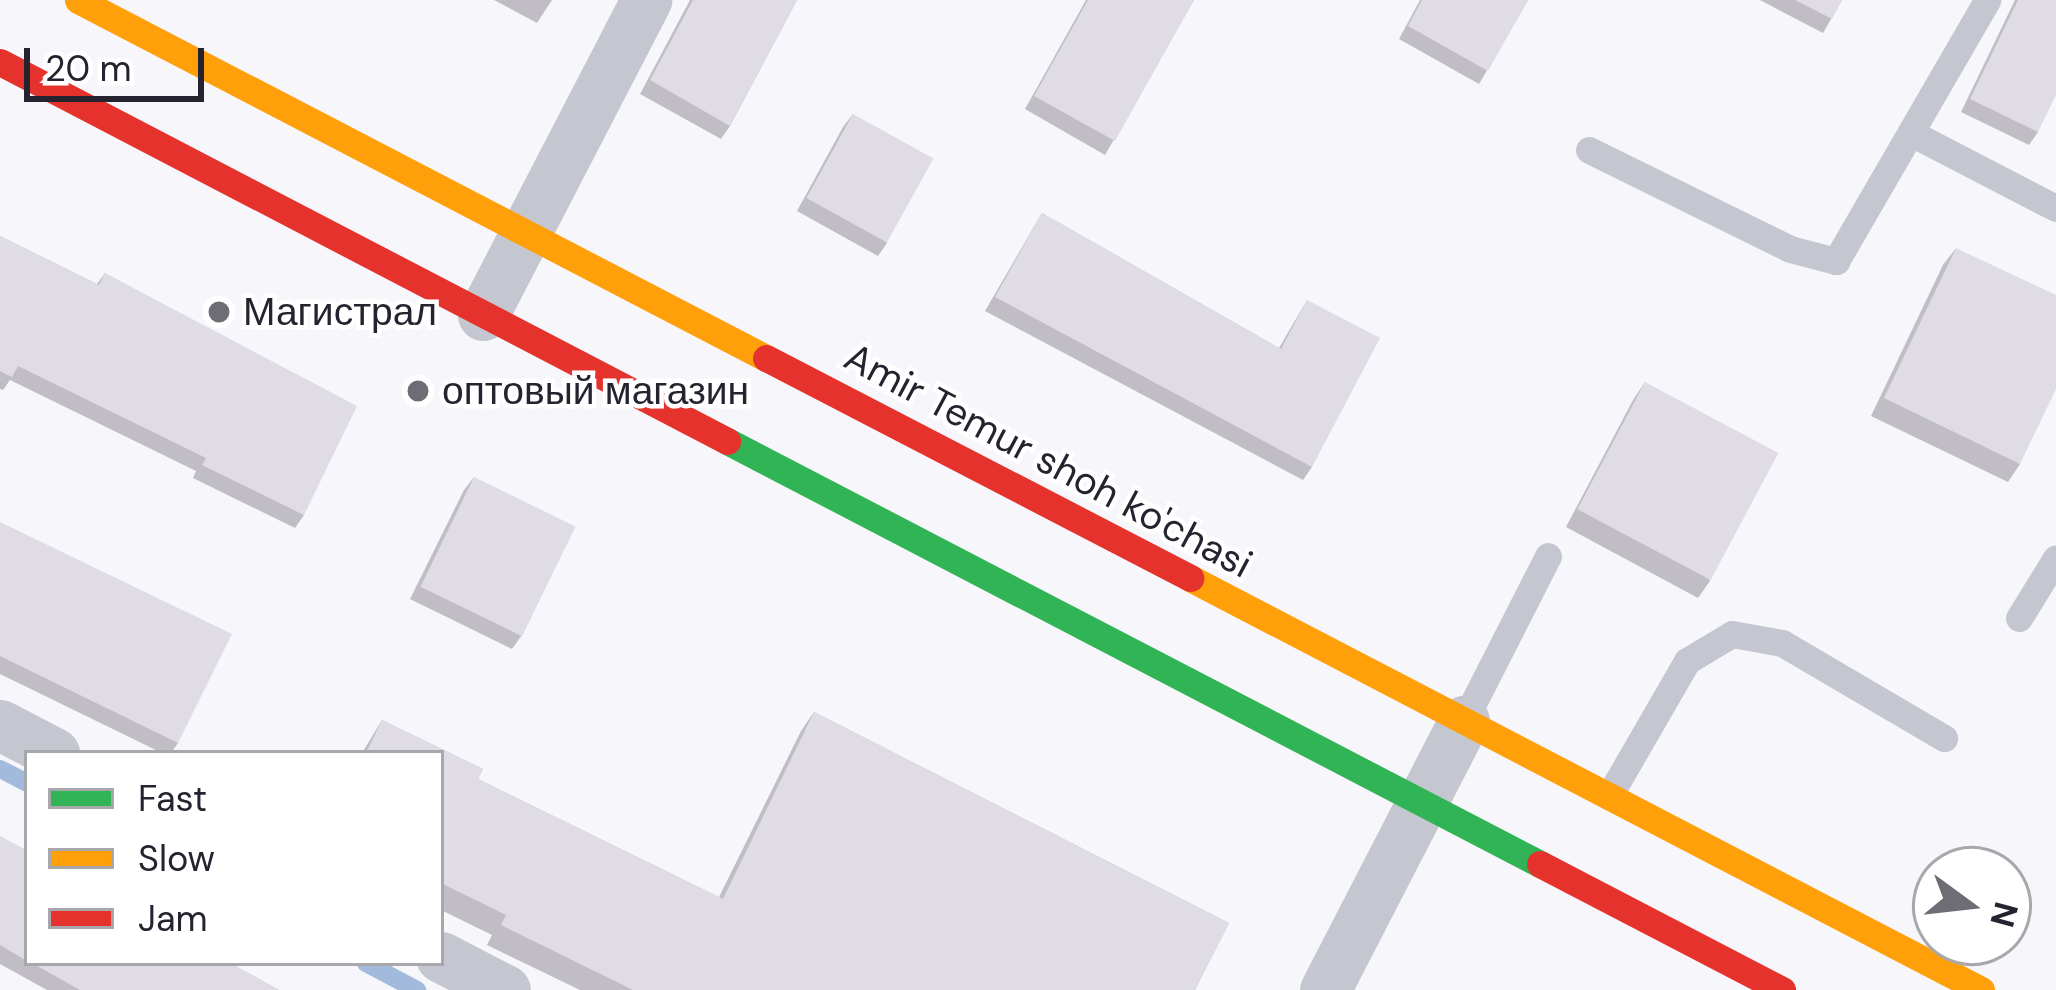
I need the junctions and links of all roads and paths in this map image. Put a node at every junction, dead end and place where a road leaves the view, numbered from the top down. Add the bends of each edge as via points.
1 (78, 0) edge
2 (646, 0) edge
3 (1988, 0) edge
4 (0, 62) edge
5 (1913, 134) junction
6 (1589, 149) dead end
7 (2056, 208) edge
8 (524, 232) junction
9 (482, 315) junction
10 (1548, 556) dead end
11 (2056, 558) edge
12 (2019, 618) dead end
13 (1464, 721) junction
14 (0, 724) edge
15 (1944, 738) dead end
16 (48, 750) edge
17 (1609, 796) junction
18 (1420, 804) junction
19 (444, 959) edge
20 (505, 990) edge
21 (1325, 990) edge
22 (1782, 990) edge
23 (1982, 990) edge

1 - 8 main road, Amir Temur shoh ko'chasi
2 - 8 street
3 - 5 lane
4 - 9 main road
5 - 6 lane via 1836,261 1790,249
5 - 7 lane
8 - 9 street
8 - 13 main road, Amir Temur shoh ko'chasi
9 - 18 main road
10 - 13 lane
11 - 12 lane
13 - 17 main road, Amir Temur shoh ko'chasi
13 - 18 street
14 - 16 street
15 - 17 lane via 1781,643 1732,634 1687,662
17 - 23 main road, Amir Temur shoh ko'chasi
18 - 21 street
18 - 22 main road
19 - 20 street

